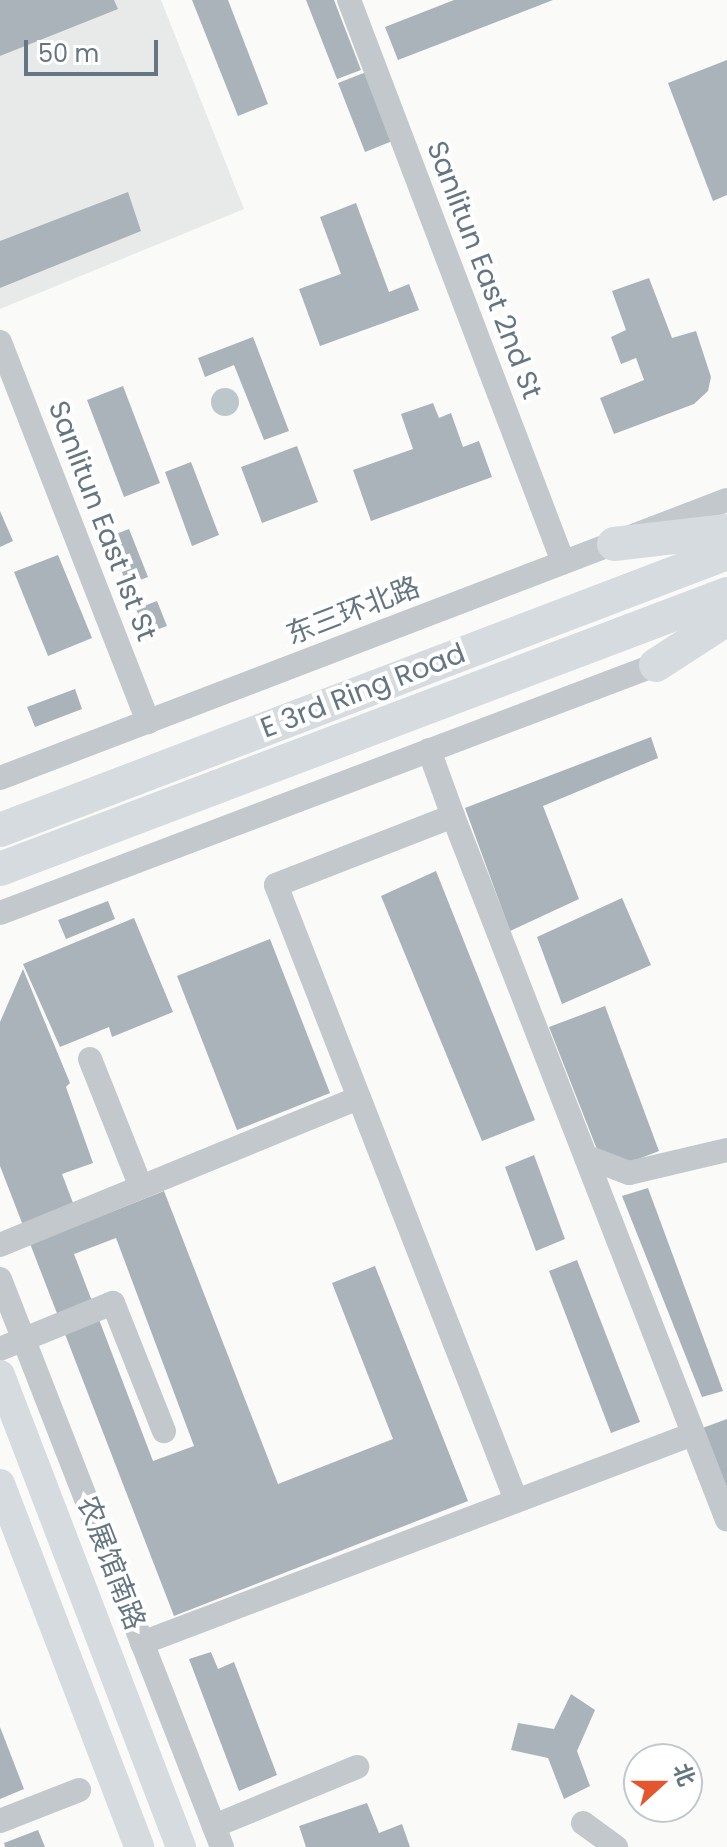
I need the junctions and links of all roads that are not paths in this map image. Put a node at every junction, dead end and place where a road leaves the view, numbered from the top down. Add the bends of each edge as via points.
1 (349, 0) edge
2 (0, 342) edge
3 (727, 500) edge
4 (727, 531) edge
5 (614, 544) junction
6 (727, 553) edge
7 (563, 562) junction
8 (727, 594) edge
9 (727, 619) edge
10 (727, 638) edge
11 (656, 665) junction
12 (148, 722) junction
13 (429, 750) junction
14 (0, 778) edge
15 (453, 816) junction
16 (0, 830) edge
17 (0, 868) edge
18 (8, 910) edge
19 (90, 1059) dead end
20 (359, 1098) junction
21 (727, 1150) edge
22 (587, 1157) junction
23 (141, 1187) junction
24 (0, 1245) edge
25 (0, 1279) edge
26 (24, 1339) junction
27 (0, 1349) edge
28 (0, 1375) edge
29 (164, 1431) dead end
30 (693, 1434) junction
31 (0, 1484) edge
32 (516, 1500) junction
33 (727, 1520) edge
34 (142, 1643) junction
35 (357, 1767) dead end
36 (79, 1790) dead end
37 (0, 1821) edge
38 (583, 1823) dead end
39 (218, 1837) edge
40 (139, 1847) edge
41 (181, 1847) edge
42 (616, 1847) edge

1 - 7 street, Sanlitun East 2nd St
2 - 12 street, Sanlitun East 1st St
3 - 5 street, 东三环北路
4 - 5 highway
5 - 7 street, 东三环北路
6 - 16 highway, E 3rd Ring Road
7 - 12 street, 东三环北路
8 - 17 highway, E 3rd Ring Road
9 - 11 highway
10 - 11 street
11 - 13 street
12 - 14 street, 东三环北路
13 - 15 street
13 - 18 street
15 - 20 street via 276,885
15 - 22 street
17 - 18 street
19 - 23 street
20 - 23 street
20 - 32 street
21 - 22 street via 629,1173
22 - 30 street
23 - 24 street
25 - 26 street, 农展馆南路
26 - 27 street
26 - 29 street via 113,1303
26 - 34 street, 农展馆南路
28 - 41 main road, 农展馆南路
30 - 32 street
30 - 33 street
31 - 40 main road
32 - 34 street
34 - 39 street, 农展馆南路
35 - 39 street
36 - 37 street
38 - 42 street

